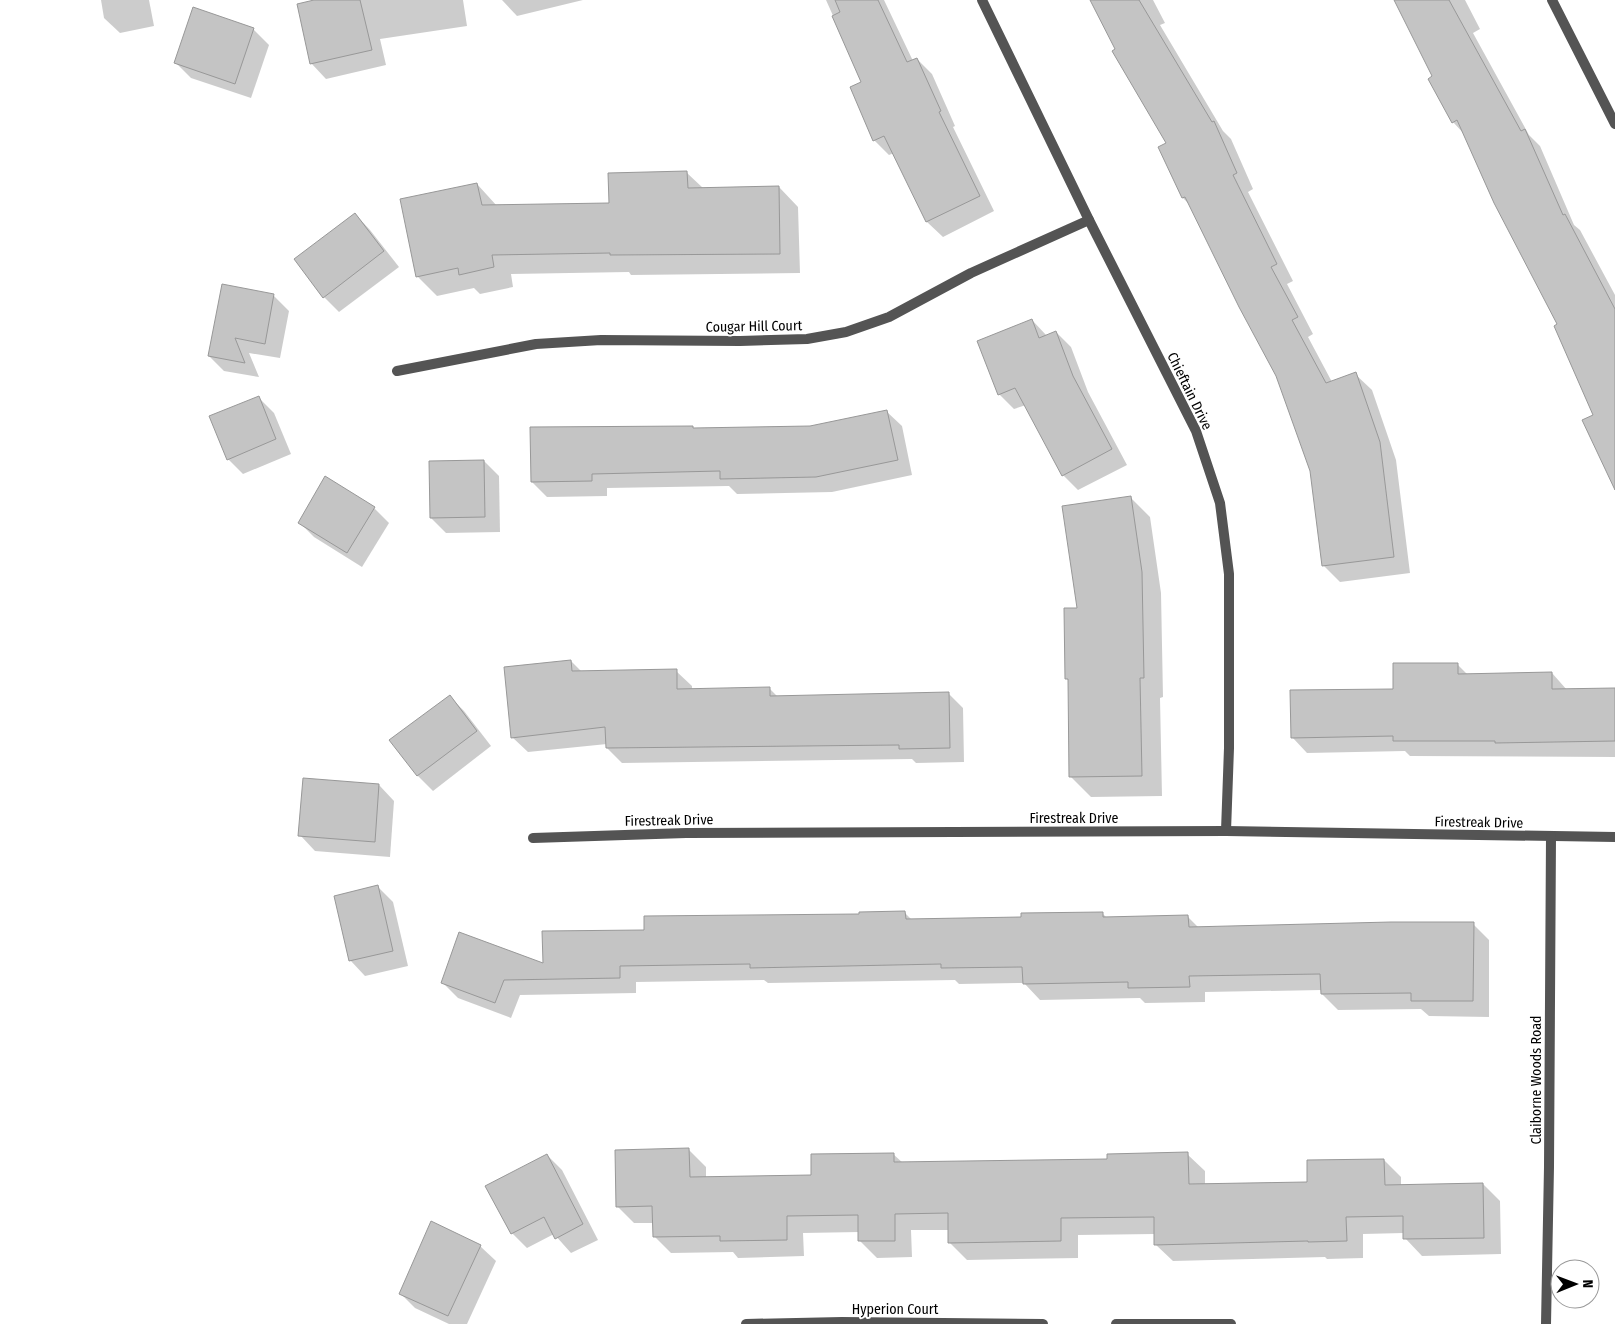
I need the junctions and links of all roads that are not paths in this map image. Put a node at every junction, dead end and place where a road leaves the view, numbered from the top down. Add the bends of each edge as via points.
1 (982, 0) edge
2 (1552, 0) edge
3 (1615, 124) edge
4 (1089, 220) junction
5 (398, 371) dead end
6 (1226, 831) junction
7 (1551, 836) junction
8 (1615, 837) edge
9 (533, 838) dead end
10 (746, 1324) edge
11 (1043, 1324) edge
12 (1116, 1324) edge
13 (1231, 1324) edge
14 (1546, 1324) edge

1 - 4 street, Chieftain Drive
2 - 3 street
4 - 5 street, Cougar Hill Court via 971,273 889,318 846,332 807,339 601,340 536,344
4 - 6 street, Chieftain Drive via 1196,431 1220,503 1229,574
6 - 7 street, Firestreak Drive
6 - 9 street, Firestreak Drive via 686,832
7 - 8 street, Firestreak Drive
7 - 14 street, Claiborne Woods Road
10 - 11 street, Hyperion Court
12 - 13 street

